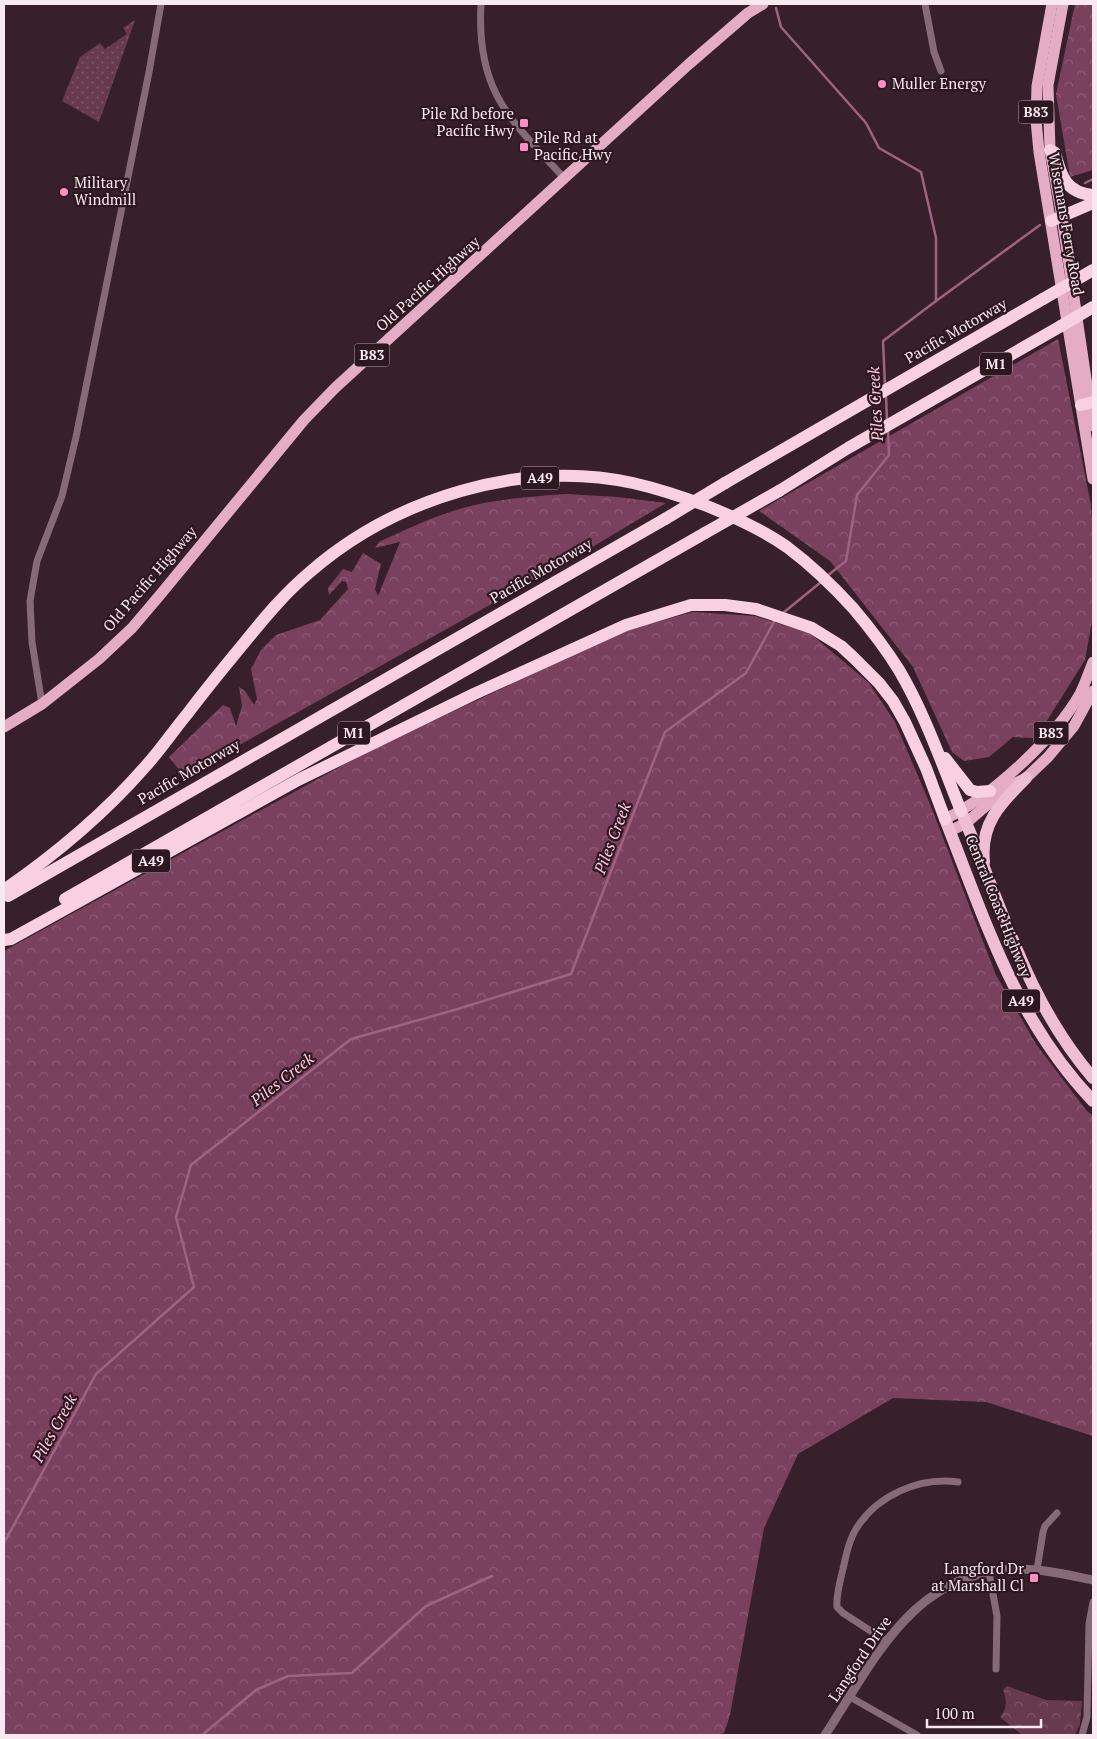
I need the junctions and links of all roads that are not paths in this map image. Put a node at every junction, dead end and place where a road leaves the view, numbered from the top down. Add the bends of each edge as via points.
1 (161, 4) edge
2 (481, 4) edge
3 (763, 4) edge
4 (925, 4) edge
5 (1052, 4) edge
6 (1063, 4) edge
7 (941, 71) dead end
8 (1050, 150) junction
9 (565, 179) junction
10 (1093, 196) edge
11 (1093, 203) edge
12 (1057, 219) junction
13 (1093, 270) edge
14 (1093, 307) edge
15 (1088, 403) edge
16 (1093, 426) edge
17 (1093, 479) edge
18 (1093, 662) edge
19 (1093, 691) edge
20 (42, 704) junction
21 (4, 727) edge
22 (932, 737) junction
23 (1026, 778) junction
24 (990, 791) junction
25 (964, 817) junction
26 (945, 819) junction
27 (950, 831) junction
28 (988, 879) junction
29 (4, 890) edge
30 (4, 898) edge
31 (4, 934) edge
32 (4, 940) edge
33 (1093, 1078) edge
34 (1093, 1102) edge
35 (958, 1482) dead end
36 (1057, 1513) dead end
37 (1037, 1570) junction
38 (989, 1572) junction
39 (1093, 1580) edge
40 (1093, 1602) edge
41 (886, 1641) junction
42 (996, 1669) dead end
43 (850, 1697) junction
44 (826, 1735) edge
45 (917, 1735) edge
46 (1082, 1735) edge

1 - 20 street via 76,437 62,496 37,561 30,601 32,642
2 - 9 street via 482,50 494,92 509,118
3 - 9 main road, Old Pacific Highway / B83 via 689,64
4 - 7 street
5 - 12 main road, Wisemans Ferry Road / B83 via 1037,86 1036,120 1039,152
6 - 8 main road, Wisemans Ferry Road / B83 via 1048,85
8 - 10 highway via 1055,153 1060,175 1068,185
8 - 12 main road, Wisemans Ferry Road / B83
9 - 20 main road, Old Pacific Highway / B83 via 335,388 304,420 132,628
11 - 12 highway
12 - 15 main road, Wisemans Ferry Road / B83
13 - 30 highway, Pacific Motorway / M1, bridge
14 - 31 highway, M1, bridge via 779,491
15 - 16 main road, Wisemans Ferry Road / B83
15 - 17 main road, Wisemans Ferry Road / B83
18 - 24 main road, B83 via 1080,694 1055,729
19 - 23 main road, B83 via 1066,737
20 - 21 main road, Old Pacific Highway / B83
22 - 24 highway via 970,790
22 - 25 highway, A49
22 - 29 highway, A49 via 899,670 855,611 786,547 746,523 675,494 631,483 570,477 515,480 477,487 404,511 346,544 308,573 277,602 138,775 71,840
23 - 25 main road, B83
23 - 28 highway via 1001,804 986,832 983,853
24 - 25 main road, B83
25 - 26 main road, B83
25 - 27 main road, B83
25 - 28 highway, Central Coast Highway / A49
26 - 27 highway, Central Coast Highway / A49
26 - 32 highway, A49 via 905,722 879,683 848,652 812,628 756,609 691,605 626,625 341,758
27 - 34 highway, Central Coast Highway / A49 via 1017,995 1054,1054
28 - 33 highway, Central Coast Highway / A49 via 1032,987 1052,1023
35 - 41 street via 945,1480 914,1485 896,1492 870,1511 856,1530 848,1548 837,1607
36 - 37 street via 1045,1526
37 - 38 street, Langford Drive
37 - 39 street, Langford Drive
38 - 41 street, Langford Drive via 958,1581 931,1596 906,1617
38 - 42 street via 997,1616
40 - 46 street via 1089,1624 1086,1717
41 - 43 street, Langford Drive
43 - 44 street, Langford Drive
43 - 45 street

